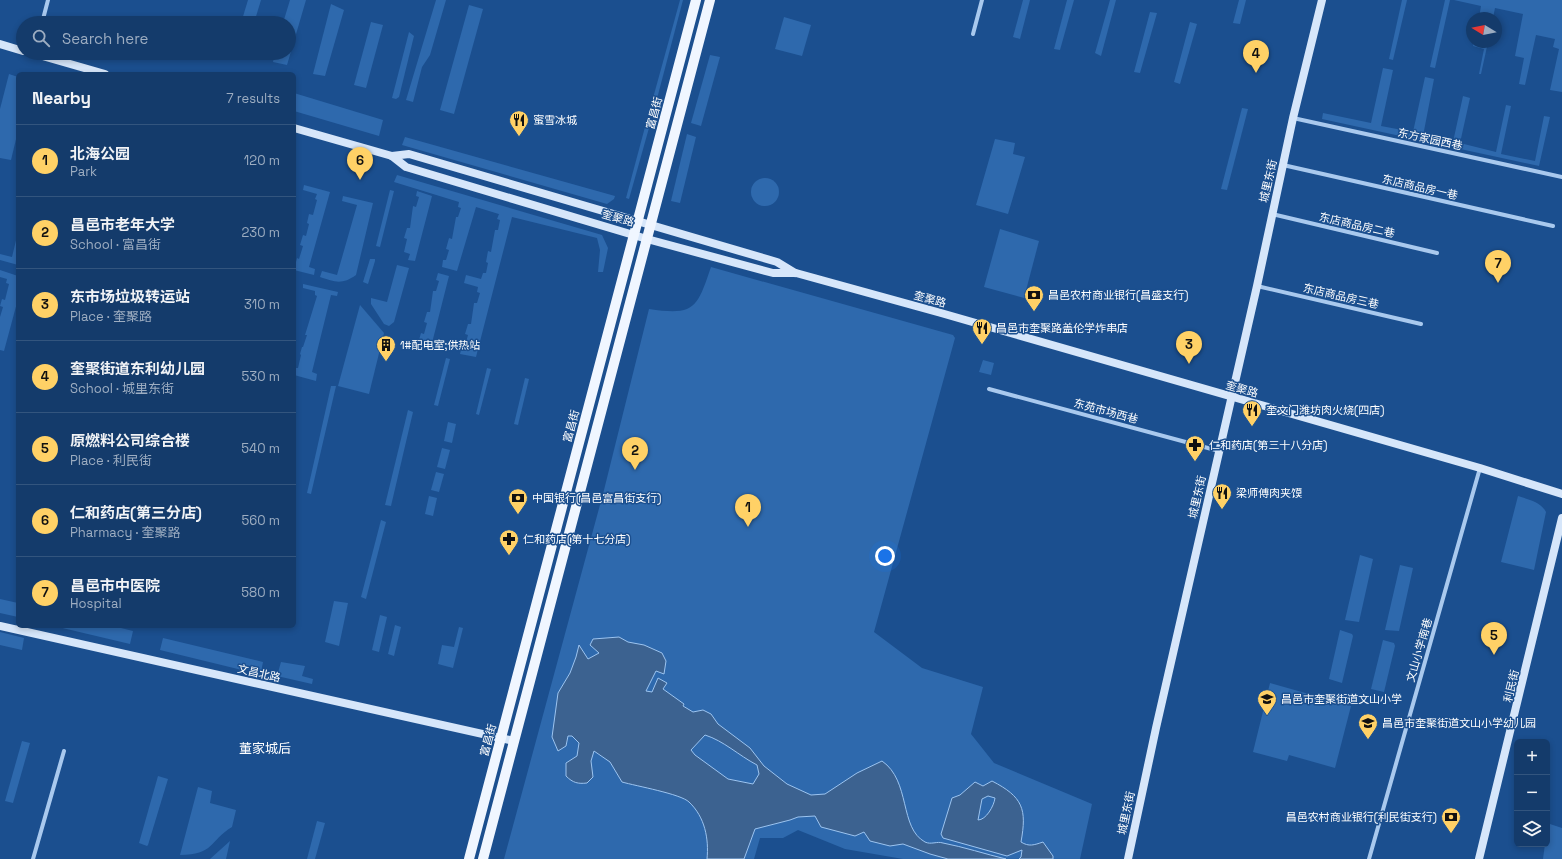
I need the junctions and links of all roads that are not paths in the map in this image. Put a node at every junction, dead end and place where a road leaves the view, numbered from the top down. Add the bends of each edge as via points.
1 (48, 0) edge
2 (696, 0) edge
3 (710, 0) edge
4 (982, 0) edge
5 (1322, 0) edge
6 (44, 16) edge
7 (973, 34) dead end
8 (0, 44) edge
9 (16, 49) edge
10 (56, 60) edge
11 (97, 72) edge
12 (1293, 118) junction
13 (296, 129) edge
14 (392, 156) junction
15 (1284, 165) junction
16 (1562, 177) edge
17 (1272, 214) junction
18 (638, 220) junction
19 (651, 225) junction
20 (1553, 226) dead end
21 (634, 234) junction
22 (647, 239) junction
23 (1437, 253) dead end
24 (796, 274) junction
25 (1257, 286) junction
26 (1421, 324) dead end
27 (989, 389) dead end
28 (1231, 397) junction
29 (1219, 450) junction
30 (1480, 468) junction
31 (1562, 494) edge
32 (1562, 518) edge
33 (0, 626) edge
34 (501, 738) junction
35 (514, 741) junction
36 (64, 751) dead end
37 (33, 859) edge
38 (469, 859) edge
39 (483, 859) edge
40 (1128, 859) edge
41 (1369, 859) edge
42 (1479, 859) edge

1 - 6 street
2 - 18 main road, 富昌街
3 - 19 main road
4 - 7 street
5 - 12 street, 城里东街
8 - 9 street
10 - 11 street
12 - 15 street, 城里东街
12 - 16 street, 东方家园西巷
13 - 14 street, 奎聚路
14 - 18 street via 409,154
14 - 21 street, 奎聚路 via 406,167
15 - 17 street, 城里东街
15 - 20 street, 东店商品房一巷
17 - 23 street, 东店商品房二巷
17 - 25 street, 城里东街
18 - 19 street
18 - 21 main road, 富昌街
19 - 22 main road
19 - 24 street via 777,262
21 - 22 street, 奎聚路
21 - 34 main road, 富昌街
22 - 24 street, 奎聚路 via 773,273
22 - 35 main road
24 - 28 street, 奎聚路
25 - 26 street, 东店商品房三巷
25 - 28 street, 城里东街
27 - 29 street, 东苑市场西巷
28 - 29 street, 城里东街
28 - 30 street, 奎聚路
29 - 40 street, 城里东街
30 - 31 street, 奎聚路
30 - 41 street, 文山小学南巷
32 - 42 street, 利民街
33 - 34 street, 文昌北路
34 - 35 street, 文昌北路
34 - 38 main road, 富昌街
35 - 39 main road
36 - 37 street

